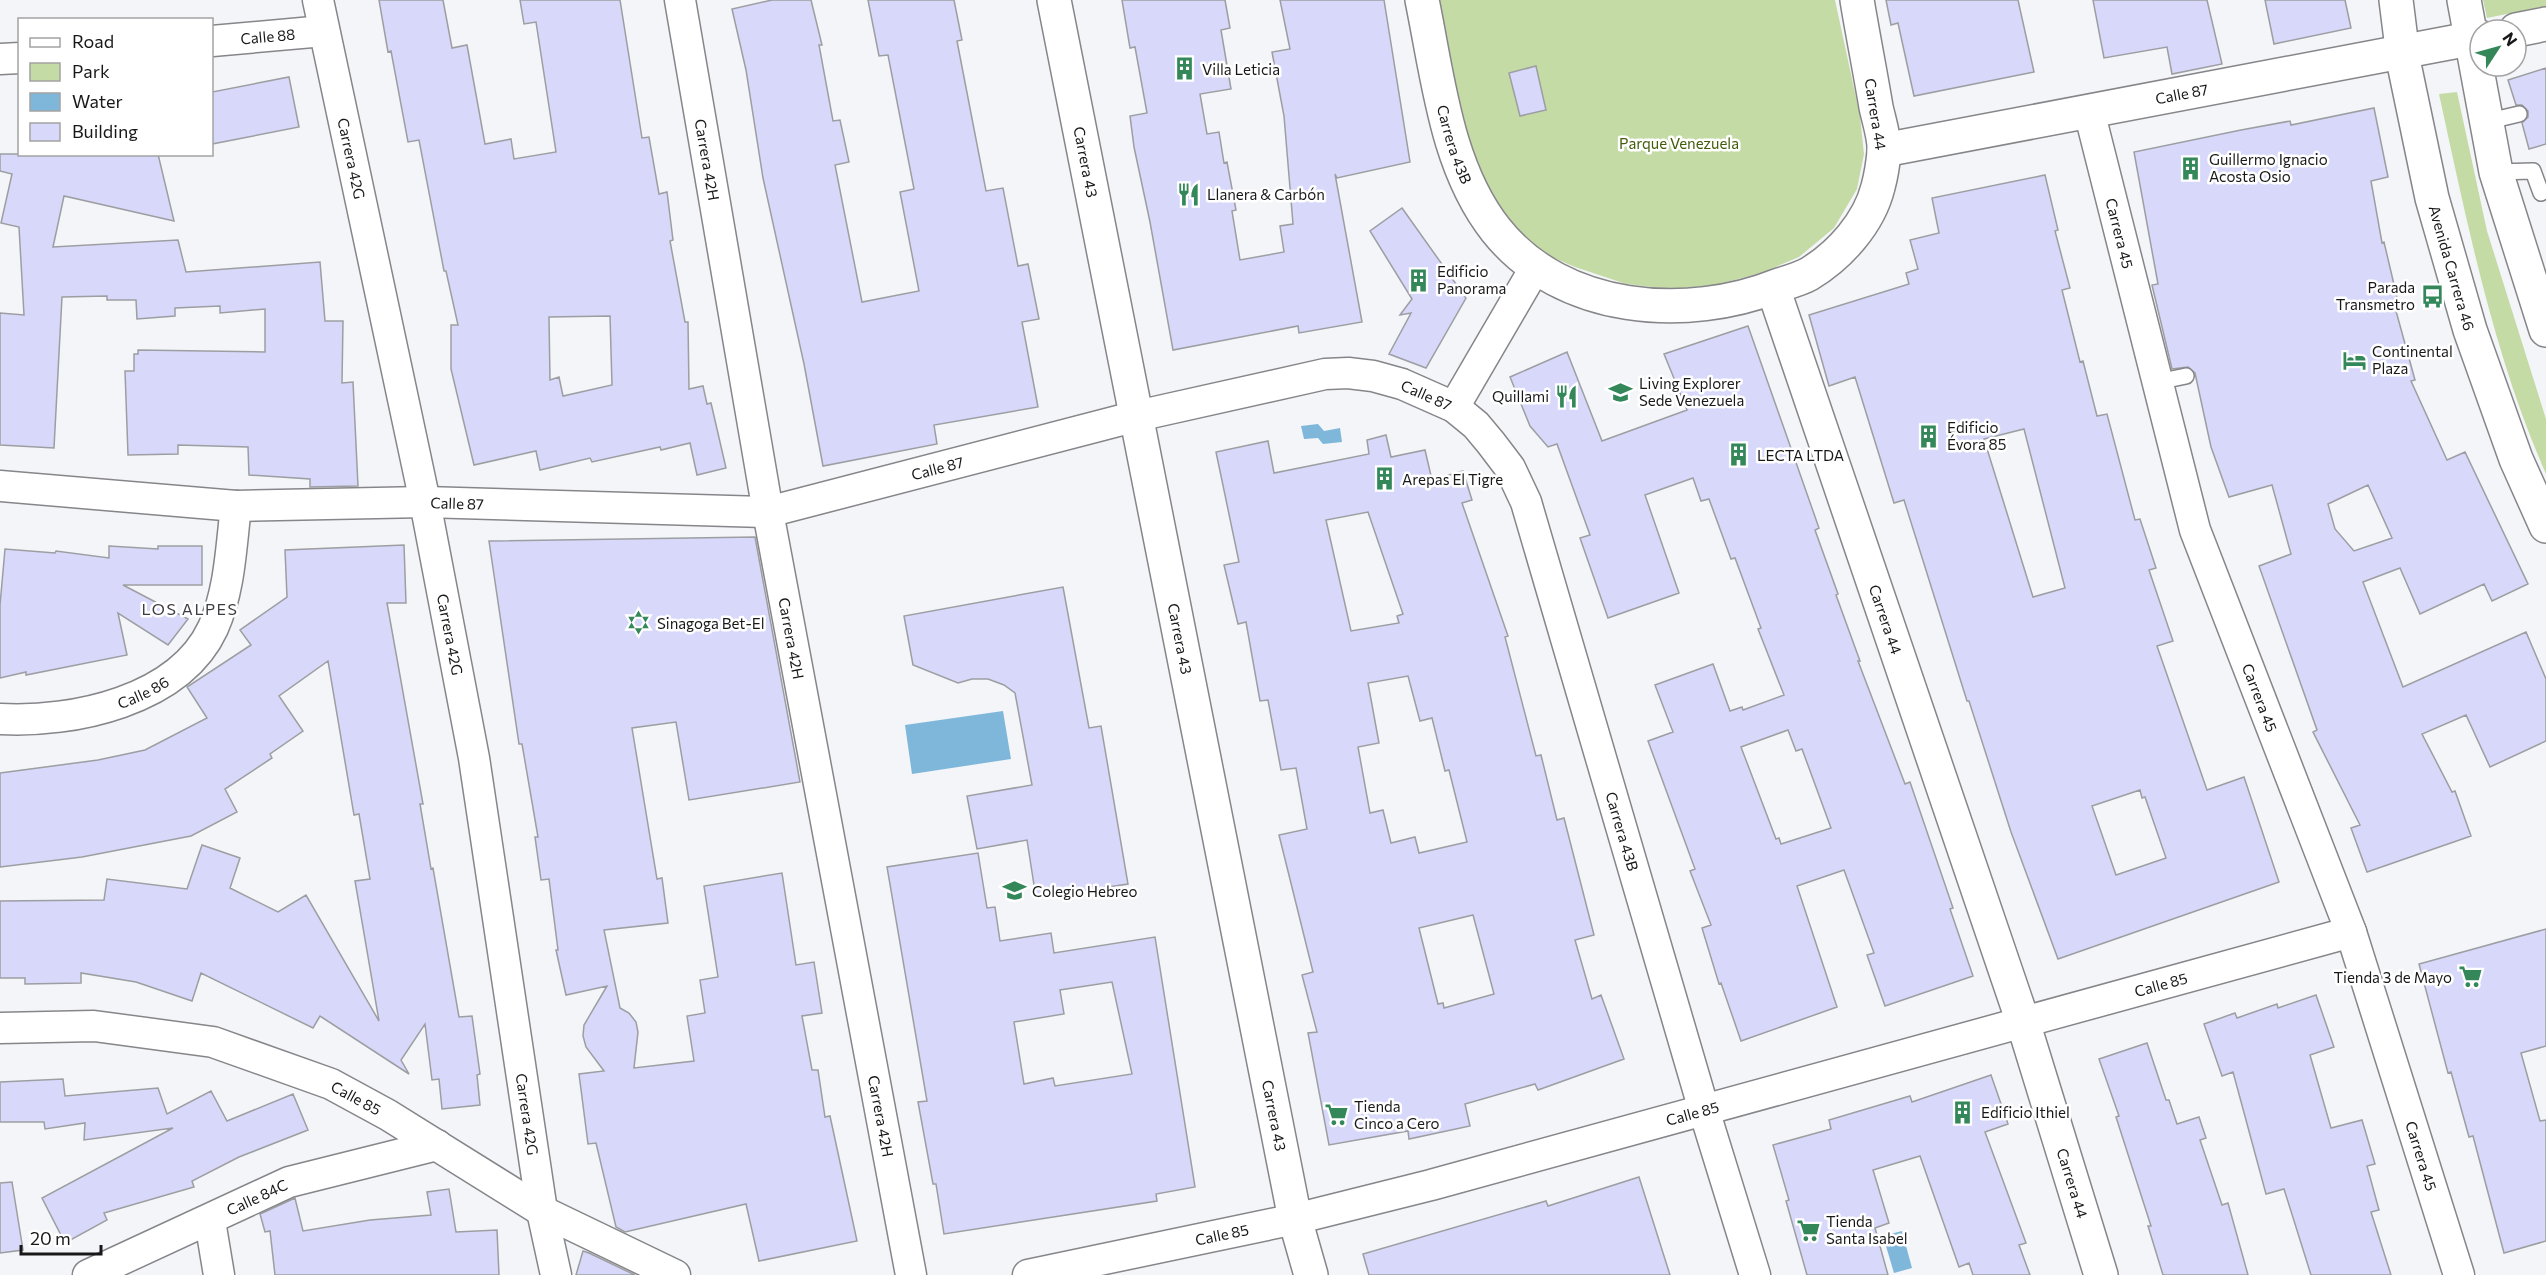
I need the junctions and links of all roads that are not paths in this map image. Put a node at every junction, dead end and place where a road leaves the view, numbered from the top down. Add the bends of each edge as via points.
1 (318, 0) edge
2 (680, 0) edge
3 (1054, 0) edge
4 (1422, 0) edge
5 (1857, 0) edge
6 (2396, 0) edge
7 (2464, 0) edge
8 (2470, 18) edge
9 (2546, 24) edge
10 (2528, 28) edge
11 (324, 31) junction
12 (213, 40) edge
13 (2468, 40) edge
14 (2403, 52) junction
15 (18, 58) edge
16 (0, 59) edge
17 (2480, 78) edge
18 (2089, 111) junction
19 (2519, 114) dead end
20 (2485, 122) junction
21 (1884, 150) junction
22 (2540, 169) edge
23 (2496, 172) junction
24 (2541, 194) dead end
25 (1535, 268) junction
26 (1773, 288) junction
27 (2546, 330) edge
28 (2186, 376) dead end
29 (2157, 382) junction
30 (1454, 407) junction
31 (1137, 416) junction
32 (0, 486) edge
33 (424, 502) junction
34 (236, 506) junction
35 (768, 512) junction
36 (2546, 526) edge
37 (0, 719) edge
38 (2350, 932) junction
39 (2023, 1022) junction
40 (0, 1028) edge
41 (1704, 1110) junction
42 (437, 1145) junction
43 (542, 1211) junction
44 (1295, 1220) junction
45 (210, 1221) junction
46 (88, 1275) edge
47 (219, 1275) edge
48 (556, 1275) edge
49 (675, 1275) edge
50 (910, 1275) edge
51 (1028, 1275) edge
52 (1311, 1275) edge
53 (1755, 1275) edge
54 (2102, 1275) edge
55 (2459, 1275) edge

1 - 11 street, Carrera 42G
2 - 35 street, Carrera 42H
3 - 31 street, Carrera 43
4 - 25 street, Carrera 43B via 1449,130 1465,180 1497,231
5 - 21 street, Carrera 44
6 - 14 street, Avenida Carrera 46
7 - 8 street
9 - 10 street
11 - 12 street, Calle 88
11 - 33 street, Carrera 42G
13 - 14 street, Calle 87
14 - 18 street, Calle 87
14 - 36 street, Avenida Carrera 46 via 2433,198 2470,330 2516,459
15 - 16 street
17 - 20 street
18 - 21 street, Calle 87
18 - 29 street, Carrera 45
19 - 20 lane
20 - 23 street
21 - 26 street, Carrera 44 via 1878,189 1862,223 1838,252 1808,274
22 - 23 lane
22 - 24 lane
23 - 27 street
25 - 26 street via 1599,296 1646,305 1704,305
25 - 30 street, Calle 87
26 - 39 street, Carrera 44
28 - 29 lane
29 - 38 street, Carrera 45 via 2195,530
30 - 31 street, Calle 87 via 1402,384 1348,373 1325,374
30 - 41 street, Carrera 43B via 1476,425 1510,468 1526,502
31 - 35 street, Calle 87
31 - 44 street, Carrera 43
32 - 34 street, Calle 87
33 - 34 street, Calle 87
33 - 35 street, Calle 87
33 - 43 street, Carrera 42G via 474,758
34 - 37 street, Calle 86 via 228,580 212,629 196,653 162,684 142,695 69,715
35 - 50 street, Carrera 42H
38 - 39 street, Calle 85
38 - 55 street, Carrera 45
39 - 41 street, Calle 85
39 - 54 street, Carrera 44
40 - 42 street, Calle 85 via 94,1026 213,1042 331,1084
41 - 44 street, Calle 85
41 - 53 street, Carrera 43B
42 - 43 street, Calle 85
42 - 45 street, Calle 84C via 290,1182
43 - 48 street, Carrera 42G
43 - 49 street, Calle 85
44 - 51 street, Calle 85
44 - 52 street, Carrera 43
45 - 46 street, Calle 84C
45 - 47 street

